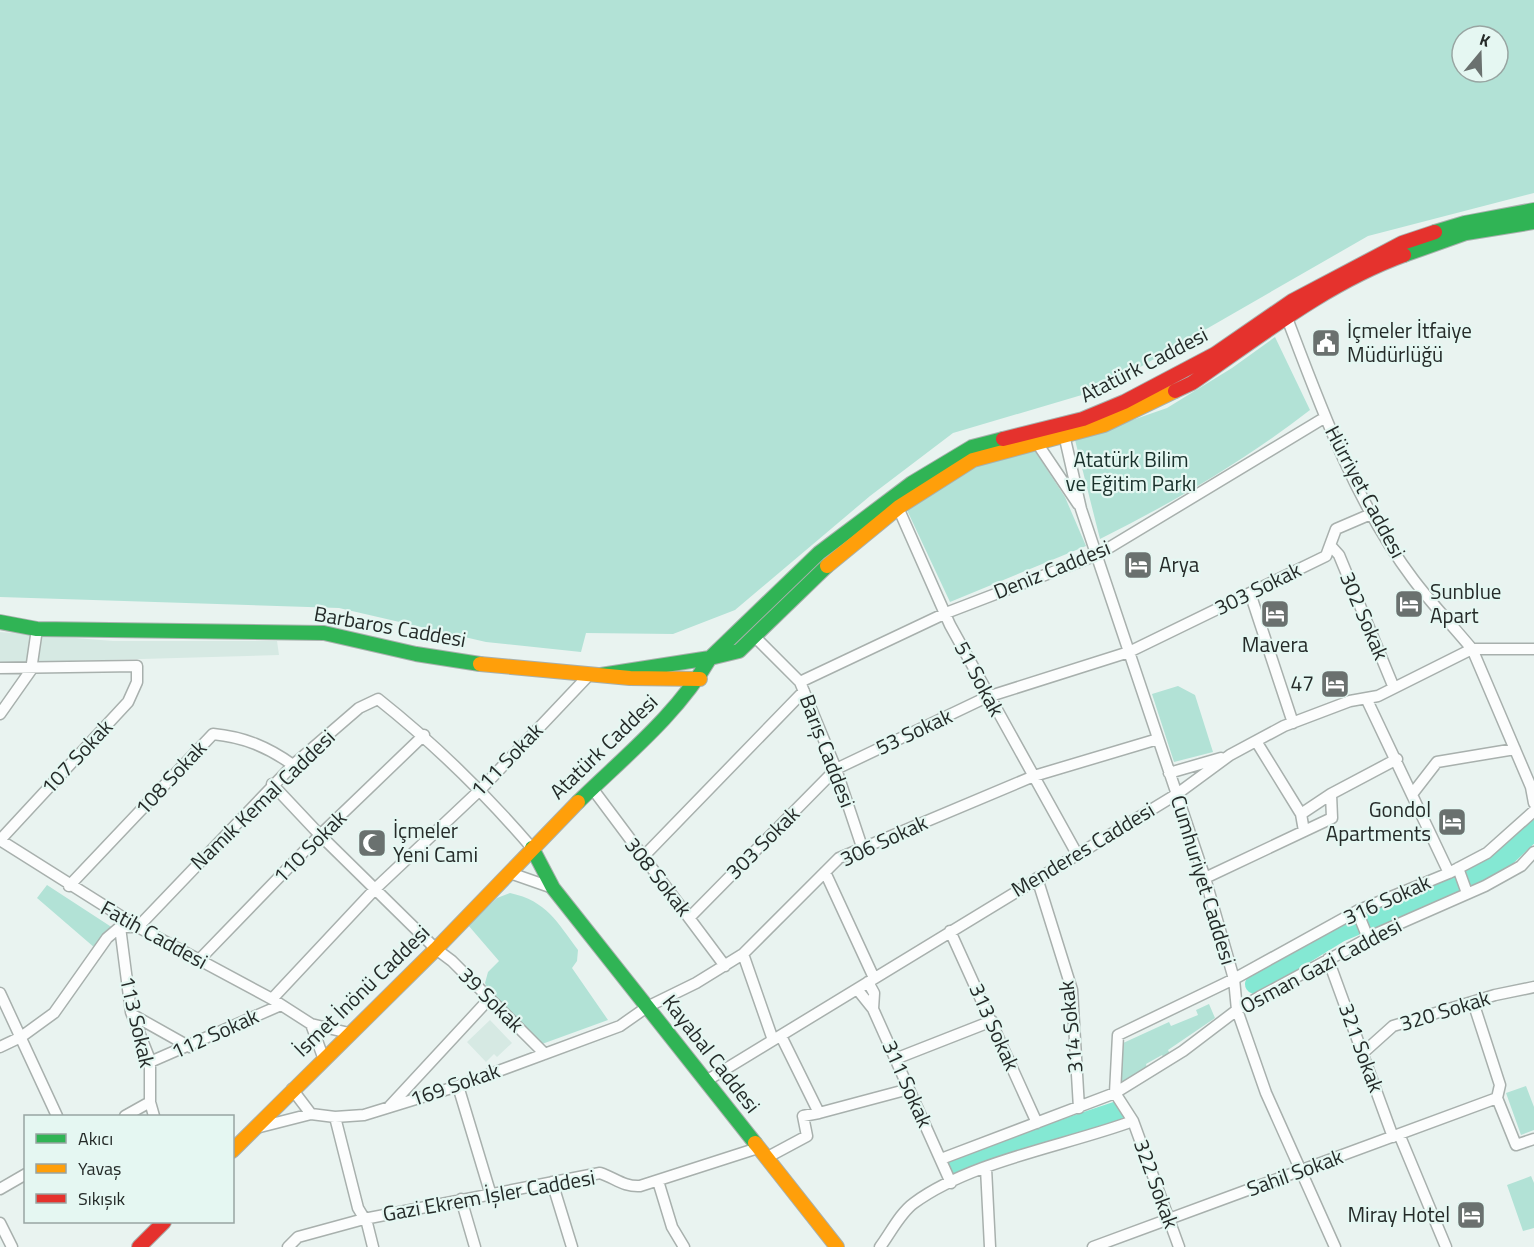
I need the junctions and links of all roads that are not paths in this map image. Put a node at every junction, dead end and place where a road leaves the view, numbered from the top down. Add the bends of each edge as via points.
1 (1534, 210) edge
2 (1534, 222) edge
3 (1287, 318) junction
4 (1324, 418) junction
5 (1042, 429) junction
6 (1063, 430) junction
7 (1037, 443) junction
8 (896, 502) junction
9 (1081, 509) junction
10 (1371, 514) junction
11 (1330, 545) junction
12 (1097, 555) junction
13 (1250, 593) junction
14 (946, 613) junction
15 (0, 622) edge
16 (37, 629) junction
17 (754, 636) junction
18 (1534, 649) edge
19 (1473, 650) junction
20 (1129, 652) junction
21 (710, 658) junction
22 (31, 667) junction
23 (0, 668) edge
24 (596, 674) junction
25 (700, 679) junction
26 (802, 687) junction
27 (1394, 688) junction
28 (987, 697) junction
29 (1366, 698) junction
30 (1, 712) edge
31 (1293, 723) junction
32 (424, 735) junction
33 (1158, 739) junction
34 (1256, 741) junction
35 (1515, 749) junction
36 (1230, 755) junction
37 (1397, 759) junction
38 (293, 765) junction
39 (836, 769) junction
40 (1169, 773) junction
41 (1034, 776) junction
42 (272, 784) junction
43 (1532, 786) edge
44 (592, 788) junction
45 (481, 789) junction
46 (1413, 793) junction
47 (1177, 794) junction
48 (1331, 794) junction
49 (1534, 803) edge
50 (1534, 811) edge
51 (1301, 814) junction
52 (1304, 831) junction
53 (320, 836) junction
54 (0, 840) edge
55 (862, 847) junction
56 (532, 848) junction
57 (1534, 852) edge
58 (1077, 854) junction
59 (643, 857) junction
60 (521, 862) joint
61 (1456, 871) junction
62 (825, 872) junction
63 (510, 873) junction
64 (1037, 878) junction
65 (1205, 878) junction
66 (69, 886) junction
67 (376, 888) junction
68 (553, 888) junction
69 (1466, 890) junction
70 (1359, 914) junction
71 (690, 917) junction
72 (120, 927) junction
73 (138, 927) junction
74 (950, 931) junction
75 (1366, 934) junction
76 (436, 949) junction
77 (743, 954) junction
78 (1328, 959) junction
79 (199, 960) junction
80 (724, 966) junction
81 (1234, 979) junction
82 (871, 980) junction
83 (1534, 987) edge
84 (857, 989) junction
85 (0, 993) edge
86 (490, 998) junction
87 (276, 1002) junction
88 (1473, 1002) junction
89 (647, 1007) junction
90 (873, 1009) junction
91 (1237, 1010) junction
92 (133, 1015) junction
93 (992, 1021) junction
94 (311, 1024) junction
95 (349, 1033) junction
96 (21, 1037) junction
97 (777, 1038) junction
98 (0, 1047) edge
99 (190, 1047) junction
100 (1364, 1052) junction
101 (545, 1054) junction
102 (323, 1058) junction
103 (895, 1059) junction
104 (150, 1062) junction
105 (706, 1081) junction
106 (458, 1086) junction
107 (292, 1089) junction
108 (909, 1089) junction
109 (1115, 1093) junction
110 (1497, 1098) junction
111 (150, 1102) junction
112 (389, 1107) junction
113 (1079, 1108) junction
114 (819, 1113) junction
115 (311, 1114) junction
116 (57, 1115) edge
117 (127, 1115) edge
118 (154, 1115) edge
119 (335, 1117) junction
120 (1133, 1120) junction
121 (1037, 1123) junction
122 (254, 1128) junction
123 (1396, 1135) junction
124 (1534, 1139) edge
125 (234, 1149) edge
126 (762, 1153) junction
127 (941, 1159) junction
128 (986, 1168) junction
129 (1302, 1170) junction
130 (24, 1175) edge
131 (658, 1181) junction
132 (552, 1182) junction
133 (951, 1183) junction
134 (0, 1190) edge
135 (490, 1192) junction
136 (461, 1199) junction
137 (1169, 1217) junction
138 (364, 1219) junction
139 (0, 1223) edge
140 (162, 1223) edge
141 (12, 1247) edge
142 (139, 1247) edge
143 (288, 1247) edge
144 (373, 1247) edge
145 (475, 1247) edge
146 (572, 1247) edge
147 (684, 1247) edge
148 (837, 1247) edge
149 (880, 1247) edge
150 (990, 1247) edge
151 (1093, 1247) edge
152 (1179, 1247) edge
153 (1335, 1247) edge
154 (1446, 1247) edge

1 - 6 street, Atatürk Caddesi via 1465,224 1402,243 1292,301 1186,371
2 - 3 street, Atatürk Caddesi via 1466,233 1374,266
3 - 4 street, Hürriyet Caddesi
3 - 6 street, Atatürk Caddesi via 1192,383 1104,425
4 - 10 street, Hürriyet Caddesi
4 - 12 street, Deniz Caddesi
5 - 6 street, Atatürk Caddesi
5 - 7 street
5 - 8 street, Atatürk Caddesi via 972,447
6 - 7 street, Atatürk Caddesi
6 - 9 street, Cumhuriyet Caddesi
7 - 8 street, Atatürk Caddesi via 973,460
7 - 9 street, Cumhuriyet Caddesi
8 - 14 street, 51 Sokak
8 - 17 street, Atatürk Caddesi
8 - 21 street, Atatürk Caddesi via 819,553
9 - 12 street, Cumhuriyet Caddesi
10 - 11 street, 303 Sokak via 1336,529
10 - 19 street, Hürriyet Caddesi via 1412,578
11 - 13 street, 303 Sokak via 1326,555
11 - 27 street, 302 Sokak via 1339,555
12 - 14 street, Deniz Caddesi
12 - 20 street, Cumhuriyet Caddesi
13 - 20 street, 303 Sokak
13 - 31 street
14 - 26 street, Deniz Caddesi
14 - 28 street, 51 Sokak
15 - 16 street, Barbaros Caddesi
16 - 22 street
16 - 24 street, Barbaros Caddesi via 324,633 484,665
17 - 21 street, Atatürk Caddesi via 739,651
17 - 26 street, Barış Caddesi
18 - 19 street
19 - 27 street, Menderes Caddesi
19 - 35 street, Hürriyet Caddesi
20 - 28 street, 53 Sokak
20 - 33 street, Cumhuriyet Caddesi
21 - 24 street, Atatürk Caddesi
21 - 25 street, Atatürk Caddesi
22 - 23 street
22 - 30 street
22 - 54 street, 107 Sokak via 137,666 137,682 128,702
24 - 25 street, Barbaros Caddesi
24 - 45 street, 111 Sokak
25 - 44 street, Atatürk Caddesi
26 - 39 street, Barış Caddesi
26 - 59 street, Deniz Caddesi
27 - 29 street, Menderes Caddesi
28 - 39 street, 53 Sokak
28 - 41 street, 51 Sokak
29 - 31 street, Menderes Caddesi
29 - 37 street
31 - 34 street, Menderes Caddesi
32 - 38 street, Namık Kemal Caddesi via 378,699 359,708
32 - 45 street, Namık Kemal Caddesi
32 - 53 street, 110 Sokak
33 - 40 street, Cumhuriyet Caddesi
33 - 41 street, 306 Sokak
34 - 36 street, Menderes Caddesi
34 - 51 street
35 - 43 street, Hürriyet Caddesi
35 - 46 street via 1437,762
36 - 40 street
36 - 47 street, Menderes Caddesi
37 - 46 street
37 - 48 street
38 - 42 street, Namık Kemal Caddesi
38 - 66 street, 108 Sokak via 274,751 239,737 213,734
39 - 55 street, Barış Caddesi
39 - 71 street, 303 Sokak
40 - 47 street, Cumhuriyet Caddesi
41 - 55 street, 306 Sokak
41 - 58 street, 51 Sokak
42 - 53 street, 39 Sokak
42 - 73 street, Namık Kemal Caddesi
43 - 49 street, Hürriyet Caddesi
44 - 56 street, Atatürk Caddesi
44 - 59 street, 308 Sokak
45 - 56 street, Namık Kemal Caddesi
45 - 67 street, 111 Sokak
46 - 61 street
47 - 58 street, Menderes Caddesi
47 - 65 street, Cumhuriyet Caddesi
48 - 51 street
48 - 52 street via 1332,818
50 - 61 street, 316 Sokak via 1487,853
51 - 52 street
52 - 65 street
53 - 67 street, 39 Sokak
53 - 79 street, 110 Sokak
54 - 66 street, Fatih Caddesi
55 - 62 street, 306 Sokak via 839,858
56 - 60 street, Atatürk Caddesi
56 - 68 street, Kayabal Caddesi
57 - 69 street, Osman Gazi Caddesi via 1521,866
58 - 64 street, Menderes Caddesi
59 - 71 street, 308 Sokak
60 - 63 street, İsmet İnönü Caddesi
61 - 69 street
61 - 70 street, 316 Sokak
62 - 77 street, 306 Sokak
62 - 82 street
63 - 68 street
63 - 76 street, İsmet İnönü Caddesi
64 - 74 street, Menderes Caddesi
64 - 113 street, 314 Sokak via 1072,990
65 - 81 street, Cumhuriyet Caddesi
66 - 73 street, Fatih Caddesi
67 - 76 street, 39 Sokak
67 - 87 street, 111 Sokak
68 - 89 street, Kayabal Caddesi
69 - 75 street, Osman Gazi Caddesi
70 - 75 street
70 - 81 street, 316 Sokak
71 - 80 street, 308 Sokak
72 - 73 street
72 - 92 street, 113 Sokak
72 - 96 street via 107,938 54,1013
73 - 79 street, Fatih Caddesi
74 - 82 street, Menderes Caddesi
74 - 93 street, 313 Sokak
75 - 78 street, Osman Gazi Caddesi
76 - 86 street, 39 Sokak
76 - 95 street, İsmet İnönü Caddesi
77 - 80 street, 306 Sokak
77 - 97 street
78 - 91 street, Osman Gazi Caddesi
78 - 100 street, 321 Sokak
79 - 87 street, Fatih Caddesi
80 - 89 street, 306 Sokak
81 - 91 street, Cumhuriyet Caddesi
81 - 109 street, Osman Gazi Caddesi via 1118,1035
82 - 84 street, Menderes Caddesi
82 - 90 street
83 - 88 street, 320 Sokak
84 - 90 street
84 - 97 street, Menderes Caddesi
85 - 96 street
86 - 101 street, 39 Sokak
86 - 112 street
87 - 94 street, Fatih Caddesi
87 - 99 street, 112 Sokak
88 - 100 street, 320 Sokak via 1393,1026
88 - 110 street via 1500,1085
89 - 101 street, 169 Sokak via 620,1026
89 - 105 street, Kayabal Caddesi
90 - 103 street, 311 Sokak
91 - 109 street, Osman Gazi Caddesi via 1183,1051
91 - 129 street, Cumhuriyet Caddesi via 1266,1093
92 - 99 street
92 - 104 street, 113 Sokak
93 - 103 street
93 - 121 street, 313 Sokak
94 - 95 street, Fatih Caddesi
94 - 102 street
95 - 102 street, İsmet İnönü Caddesi
96 - 98 street
96 - 116 street
97 - 105 street, Menderes Caddesi
97 - 114 street
99 - 104 street, 112 Sokak
100 - 123 street, 321 Sokak
101 - 106 street, 169 Sokak
102 - 107 street, İsmet İnönü Caddesi
103 - 108 street, 311 Sokak
104 - 111 street, 113 Sokak
105 - 126 street, Kayabal Caddesi
106 - 112 street, 169 Sokak
106 - 135 street
107 - 115 street
107 - 122 street, İsmet İnönü Caddesi
108 - 114 street
108 - 127 street, 311 Sokak
109 - 113 street, Osman Gazi Caddesi
109 - 120 street
110 - 123 street, Sahil Sokak
110 - 124 street via 1516,1145
111 - 117 street
111 - 118 street, 113 Sokak
112 - 119 street, 169 Sokak via 364,1115
113 - 121 street, Osman Gazi Caddesi
114 - 126 street, Gazi Ekrem İşler Caddesi via 803,1116 807,1136
115 - 119 street, 169 Sokak
115 - 122 street, 169 Sokak
119 - 138 street
120 - 128 street
120 - 137 street, 322 Sokak
121 - 127 street, Osman Gazi Caddesi
122 - 125 street, İsmet İnönü Caddesi
123 - 129 street, Sahil Sokak
123 - 154 street, 321 Sokak
126 - 131 street, Gazi Ekrem İşler Caddesi
126 - 148 street, Kayabal Caddesi
127 - 133 street, 311 Sokak
128 - 133 street
128 - 150 street
129 - 137 street, Sahil Sokak
129 - 153 street, Cumhuriyet Caddesi
130 - 134 street
131 - 132 street, Gazi Ekrem İşler Caddesi via 627,1187 600,1173
131 - 147 street via 672,1227
132 - 135 street, Gazi Ekrem İşler Caddesi
132 - 146 street
133 - 149 street via 912,1204
135 - 136 street, Gazi Ekrem İşler Caddesi
136 - 138 street, Gazi Ekrem İşler Caddesi
136 - 145 street
137 - 151 street, Sahil Sokak
137 - 152 street, 322 Sokak
138 - 143 street, Gazi Ekrem İşler Caddesi via 298,1237
138 - 144 street
139 - 141 street
140 - 142 street

